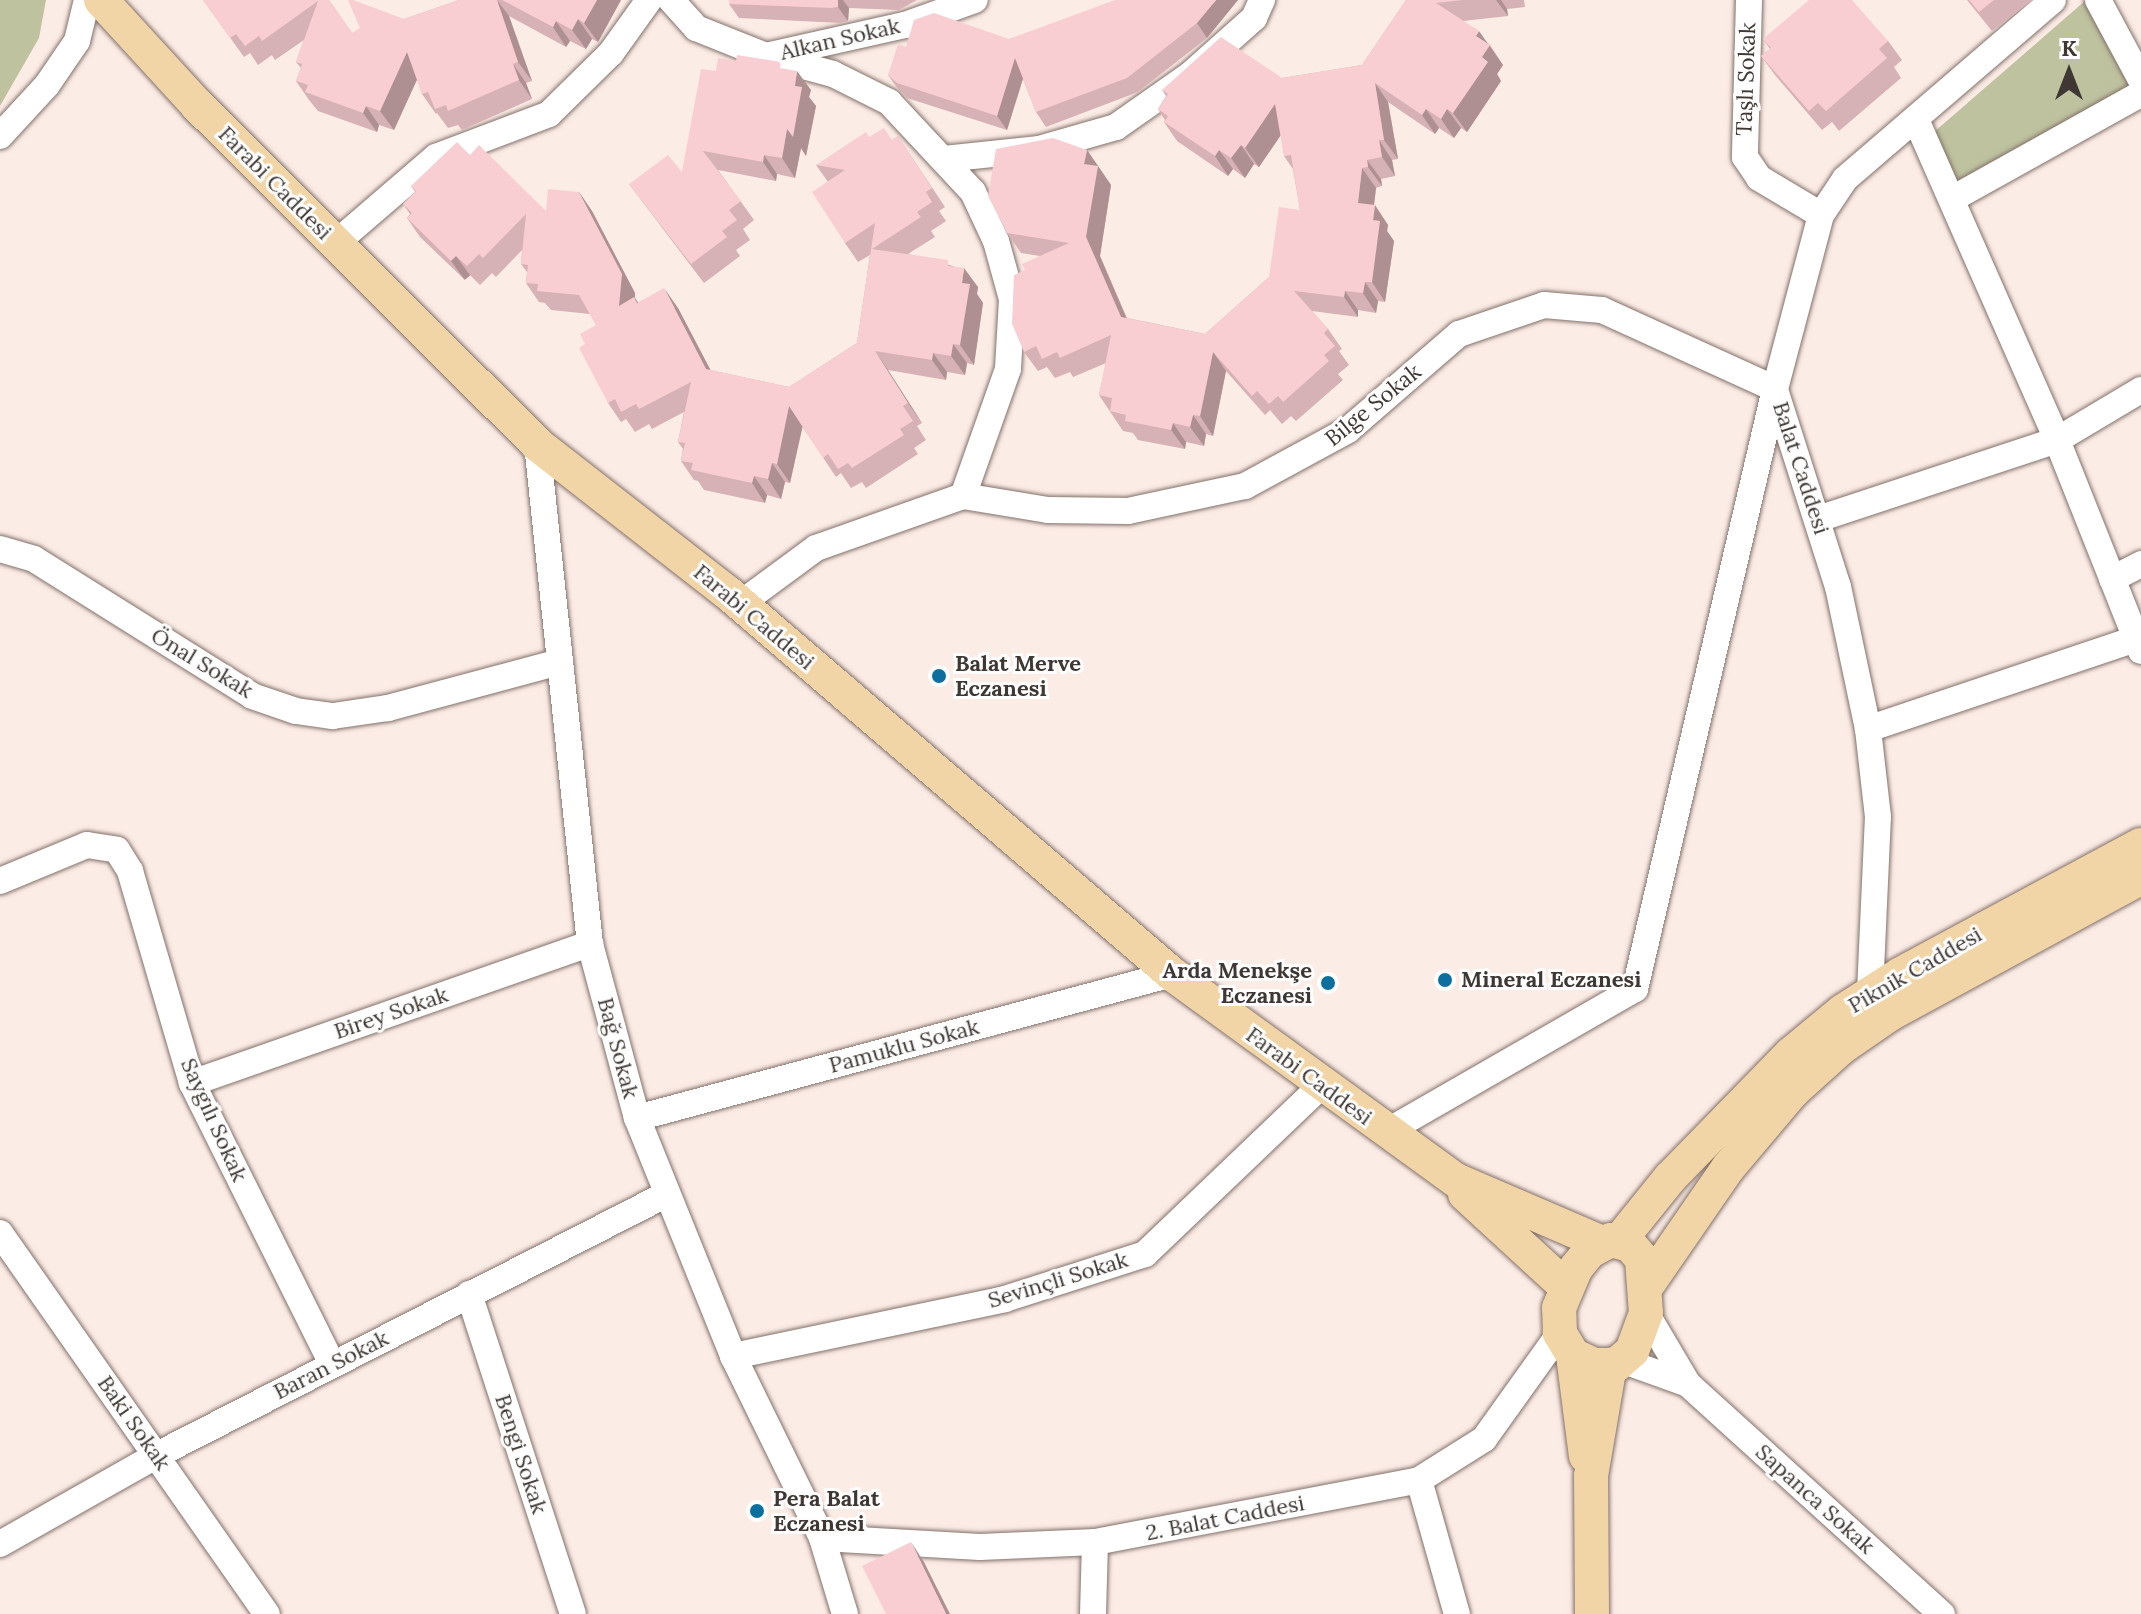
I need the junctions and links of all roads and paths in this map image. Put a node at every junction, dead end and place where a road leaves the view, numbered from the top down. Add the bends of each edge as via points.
1 (87, 0) edge
2 (101, 0) edge
3 (649, 0) edge
4 (671, 0) edge
5 (975, 0) edge
6 (1262, 0) edge
7 (1749, 0) edge
8 (2053, 0) edge
9 (2098, 0) edge
10 (766, 56) junction
11 (2141, 80) edge
12 (2141, 94) edge
13 (1917, 122) junction
14 (0, 136) edge
15 (944, 159) junction
16 (1952, 199) junction
17 (1821, 215) junction
18 (336, 243) junction
19 (1775, 389) junction
20 (2141, 390) edge
21 (2057, 440) junction
22 (537, 444) junction
23 (963, 496) junction
24 (1818, 519) junction
25 (0, 549) edge
26 (2141, 564) edge
27 (2112, 579) junction
28 (740, 604) junction
29 (2139, 645) edge
30 (560, 662) junction
31 (1868, 729) junction
32 (2141, 845) edge
33 (2141, 878) edge
34 (0, 881) edge
35 (590, 944) junction
36 (1172, 974) junction
37 (1870, 992) junction
38 (192, 1083) junction
39 (1322, 1085) junction
40 (637, 1118) junction
41 (1386, 1132) junction
42 (1456, 1180) junction
43 (667, 1194) junction
44 (0, 1233) edge
45 (1611, 1242) junction
46 (1565, 1286) junction
47 (469, 1294) junction
48 (1647, 1299) junction
49 (1567, 1344) junction
50 (733, 1356) junction
51 (1616, 1362) junction
52 (332, 1364) junction
53 (1688, 1384) junction
54 (157, 1455) junction
55 (1591, 1476) junction
56 (1419, 1480) junction
57 (822, 1538) junction
58 (1095, 1542) junction
59 (0, 1544) edge
60 (267, 1614) edge
61 (573, 1614) edge
62 (845, 1614) edge
63 (1093, 1614) edge
64 (1457, 1614) edge
65 (1592, 1614) edge
66 (1942, 1614) edge

1 - 14 street via 77,41 47,85
2 - 18 main road, Farabi Caddesi
3 - 18 street via 611,53 549,114 436,157
4 - 10 street, Alkan Sokak via 696,28
5 - 10 street, Alkan Sokak via 905,25
6 - 15 street via 1254,18 1190,75 1116,127 1039,149
7 - 17 street, Taşlı Sokak via 1745,157 1759,178
8 - 13 street, Balat Caddesi
9 - 11 street
10 - 15 street via 833,74 889,102
12 - 16 street
13 - 16 street
13 - 17 street, Balat Caddesi via 1845,179
15 - 23 street via 973,192 996,241 1012,299 1008,369
16 - 21 street
17 - 19 street, Balat Caddesi
18 - 22 main road, Farabi Caddesi
19 - 23 street, Bilge Sokak via 1602,310 1544,305 1459,334 1326,445 1279,471 1209,497 1128,511 1083,512
19 - 24 street, Balat Caddesi
19 - 41 street via 1635,989
20 - 21 street
21 - 24 street
21 - 27 street
22 - 28 main road, Farabi Caddesi
22 - 30 street, Bağ Sokak
23 - 28 street, Bilge Sokak via 816,548
24 - 31 street, Balat Caddesi
25 - 30 street, Önal Sokak via 34,559 252,696 296,711 333,716 388,708
26 - 27 street
27 - 29 street
28 - 36 main road, Farabi Caddesi
29 - 31 street
30 - 35 street, Bağ Sokak
31 - 37 street, Balat Caddesi via 1878,817
32 - 37 main road, Piknik Caddesi
33 - 48 main road, Piknik Caddesi via 1890,1014 1842,1047 1793,1091 1728,1168
34 - 38 street, Saygılı Sokak via 87,845 117,850 130,871
35 - 38 street, Birey Sokak
35 - 40 street, Bağ Sokak
36 - 39 main road, Farabi Caddesi
36 - 40 street, Pamuklu Sokak
37 - 45 main road, Piknik Caddesi via 1770,1075
38 - 52 street, Saygılı Sokak
39 - 41 main road, Farabi Caddesi
39 - 50 street, Sevinçli Sokak via 1145,1254 1005,1299
40 - 43 street, Bağ Sokak
41 - 42 main road, Farabi Caddesi
42 - 45 main road
42 - 46 main road via 1474,1206
43 - 47 street, Baran Sokak
43 - 50 street, Bağ Sokak
44 - 54 street, Baki Sokak
45 - 46 main road via 1589,1252
45 - 48 main road via 1642,1259
46 - 49 main road
47 - 52 street, Baran Sokak
47 - 61 street, Bengi Sokak
48 - 51 main road via 1640,1338
48 - 53 street, Sapanca Sokak
49 - 51 main road via 1594,1365
49 - 55 main road
49 - 56 street, 2. Balat Caddesi via 1484,1439
50 - 57 street, Bağ Sokak
51 - 53 street, Sapanca Sokak
51 - 55 main road
52 - 54 street, Baran Sokak
53 - 66 street, Sapanca Sokak
54 - 59 street, Baran Sokak
54 - 60 street, Baki Sokak
55 - 65 main road
56 - 58 street, 2. Balat Caddesi
56 - 64 street
57 - 58 street, 2. Balat Caddesi via 980,1547
57 - 62 street, Bağ Sokak
58 - 63 street

